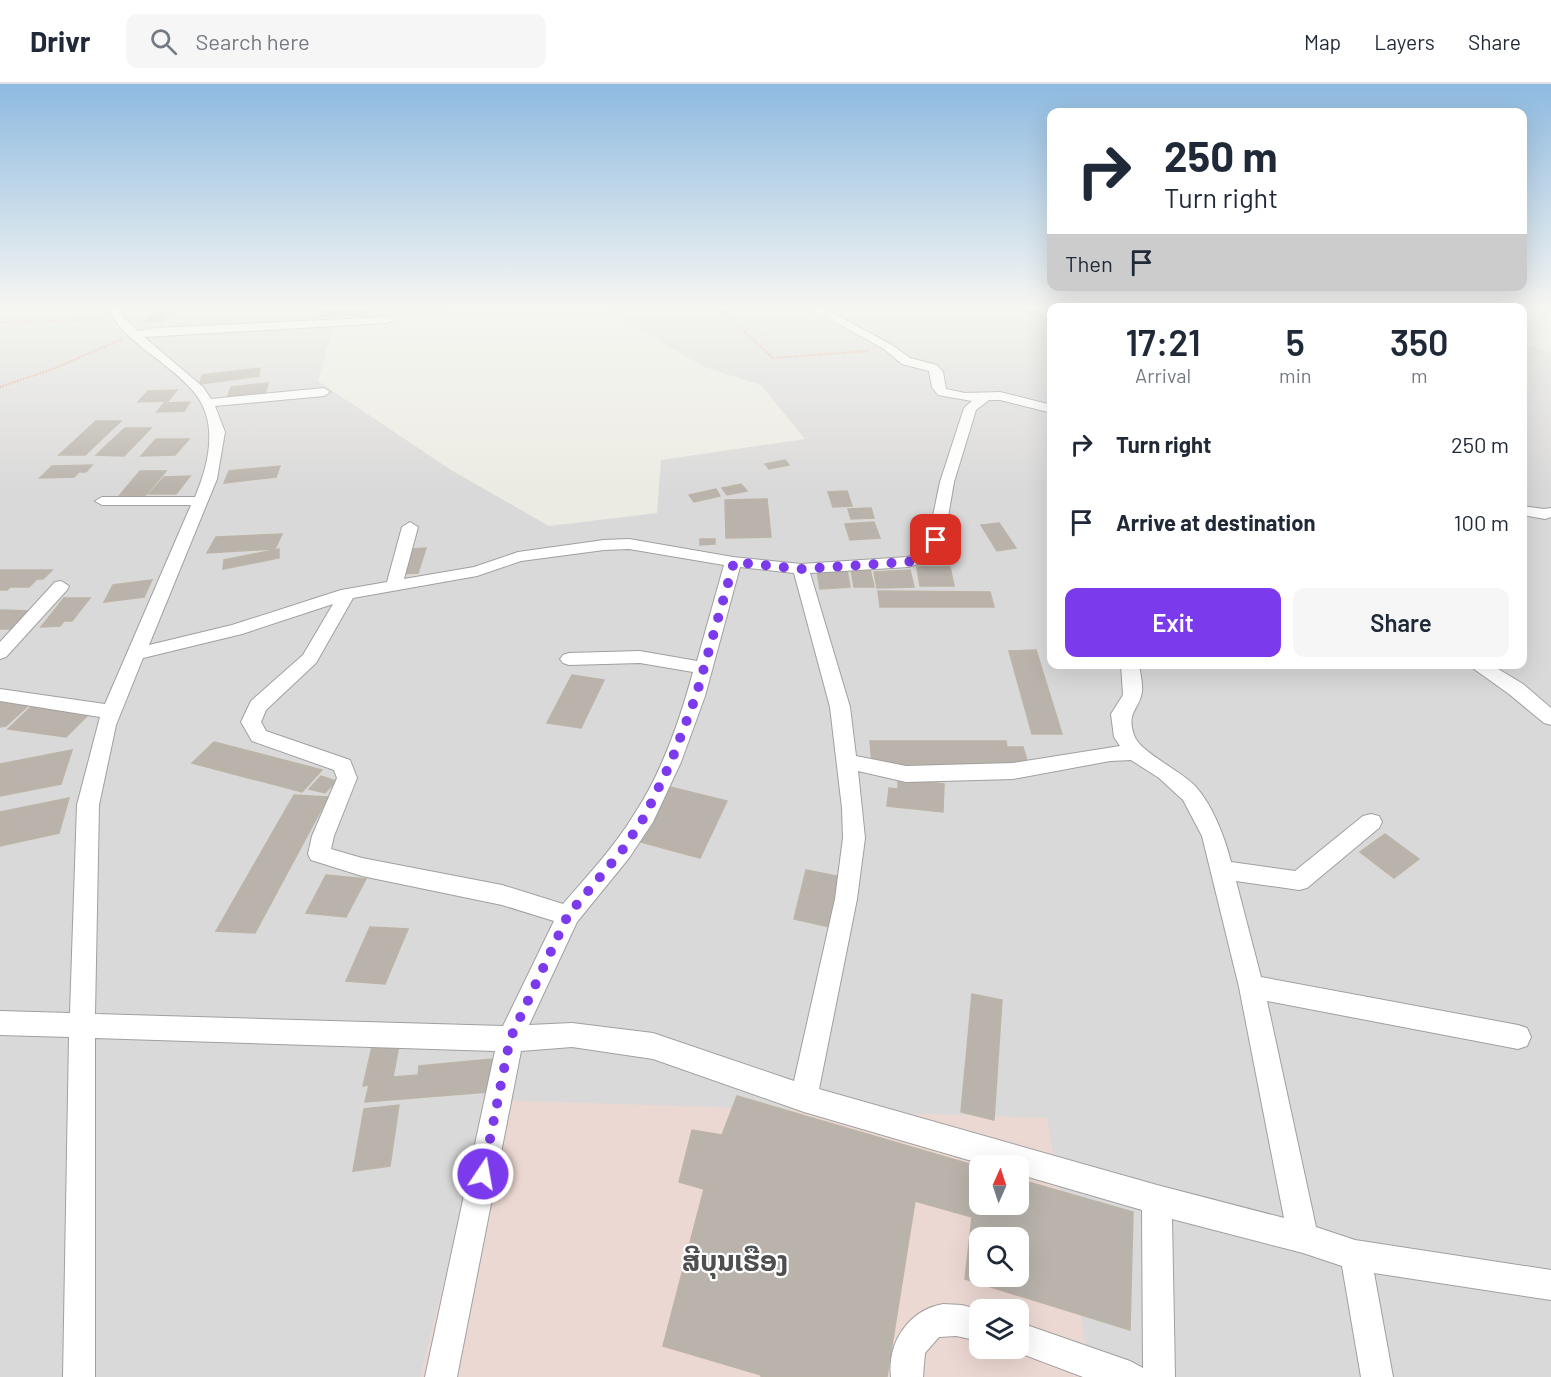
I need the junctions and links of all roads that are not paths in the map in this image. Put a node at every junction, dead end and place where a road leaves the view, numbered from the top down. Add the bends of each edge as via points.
1 (175, 369) edge
2 (934, 369) edge
3 (324, 392) dead end
4 (987, 396) junction
5 (207, 403) junction
6 (1047, 408) edge
7 (102, 501) dead end
8 (201, 501) junction
9 (1527, 510) edge
10 (1551, 512) edge
11 (410, 527) dead end
12 (734, 562) junction
13 (801, 569) junction
14 (61, 586) dead end
15 (394, 586) junction
16 (347, 594) junction
17 (0, 653) edge
18 (136, 654) junction
19 (569, 659) dead end
20 (703, 668) junction
21 (1130, 669) edge
22 (1484, 669) edge
23 (1510, 669) edge
24 (1516, 689) junction
25 (0, 695) edge
26 (111, 712) junction
27 (1551, 718) edge
28 (1135, 753) junction
29 (846, 761) junction
30 (1371, 822) dead end
31 (1222, 870) junction
32 (568, 915) junction
33 (1251, 987) junction
34 (0, 1023) edge
35 (82, 1024) junction
36 (1518, 1037) dead end
37 (510, 1039) junction
38 (804, 1098) junction
39 (1157, 1200) junction
40 (1303, 1238) junction
41 (1355, 1255) junction
42 (1551, 1285) edge
43 (969, 1321) edge
44 (1029, 1342) edge
45 (79, 1377) edge
46 (441, 1377) edge
47 (908, 1377) edge
48 (1130, 1377) edge
49 (1159, 1377) edge
50 (1377, 1377) edge

1 - 5 street via 199,390
2 - 4 street via 942,392
3 - 5 street
4 - 6 street
4 - 13 street via 970,408 947,482 936,540 925,557 908,562
5 - 8 street via 218,432 210,479
7 - 8 street
8 - 18 street
9 - 10 street
11 - 15 street
12 - 13 street
12 - 15 street via 629,544 604,545 518,557 477,571
12 - 20 street
13 - 29 street via 840,707
14 - 17 street
15 - 16 street
16 - 18 street via 237,630
16 - 32 street via 310,659 258,706 251,722 259,736 343,765 347,778 319,854 362,867 502,895
18 - 26 street
19 - 20 street via 640,657
20 - 32 street via 675,751 645,816 621,852
21 - 28 street via 1132,694 1121,714 1124,737
22 - 24 street
23 - 24 street
24 - 27 street
25 - 26 street
26 - 35 street via 88,805
28 - 29 street via 1013,771 906,774
28 - 31 street via 1190,794 1213,835
29 - 38 street via 853,808 852,864
30 - 31 street via 1299,881
31 - 33 street
32 - 37 street
33 - 36 street
33 - 40 street
34 - 35 street
35 - 37 street
35 - 45 street
37 - 38 street via 572,1035 653,1046
37 - 46 street
38 - 39 street
39 - 40 street
39 - 49 street
40 - 41 street
41 - 42 street
41 - 50 street
43 - 47 street via 932,1323 917,1336 908,1353
44 - 48 street

